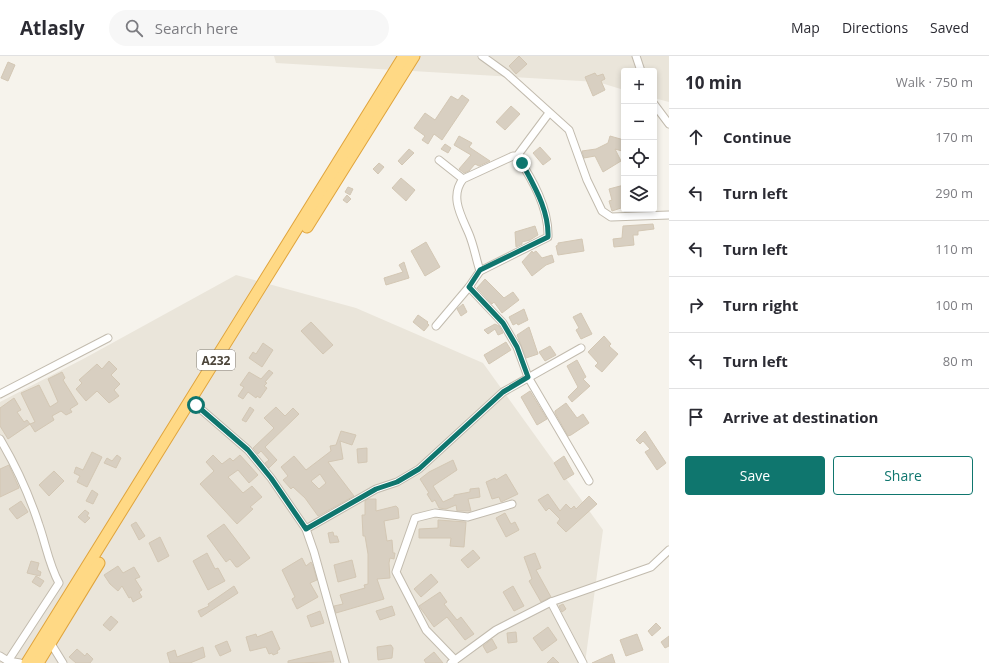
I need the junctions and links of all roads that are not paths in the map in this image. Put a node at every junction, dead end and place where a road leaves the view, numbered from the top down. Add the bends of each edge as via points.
1 (404, 56) edge
2 (414, 56) edge
3 (482, 56) edge
4 (636, 56) edge
5 (640, 68) edge
6 (657, 108) edge
7 (549, 112) junction
8 (669, 124) edge
9 (517, 156) junction
10 (439, 160) dead end
11 (463, 179) junction
12 (669, 215) edge
13 (480, 270) junction
14 (469, 287) junction
15 (436, 326) dead end
16 (108, 338) dead end
17 (582, 348) dead end
18 (528, 377) junction
19 (0, 394) edge
20 (196, 405) junction
21 (0, 439) edge
22 (588, 481) dead end
23 (512, 504) dead end
24 (306, 529) junction
25 (669, 550) edge
26 (552, 602) junction
27 (45, 645) junction
28 (0, 656) edge
29 (8, 661) junction
30 (453, 662) edge
31 (20, 663) edge
32 (27, 663) edge
33 (38, 663) edge
34 (63, 663) edge
35 (345, 663) edge
36 (583, 663) edge

1 - 27 highway, A232
2 - 20 highway, A232
3 - 7 street via 507,74
4 - 5 street
6 - 8 street
7 - 9 street
7 - 12 street via 569,130 587,180 602,211 611,217
9 - 11 street
9 - 13 street via 544,209 548,237
10 - 11 street
11 - 13 street via 458,185 457,210 470,235
13 - 14 street
14 - 15 street
14 - 18 street via 503,323 517,347
16 - 19 street
17 - 18 street
18 - 22 street
18 - 24 street via 503,392 419,469 397,482 376,489
20 - 24 street via 248,450
20 - 27 highway, A232
21 - 29 street via 18,469 59,583
23 - 30 street via 468,517 435,513 415,518 396,572 426,630
24 - 35 street
25 - 26 street via 651,567
26 - 30 street via 496,630
26 - 36 street
27 - 32 highway, A232
27 - 33 highway, A232
27 - 34 street
28 - 29 street
29 - 31 street

